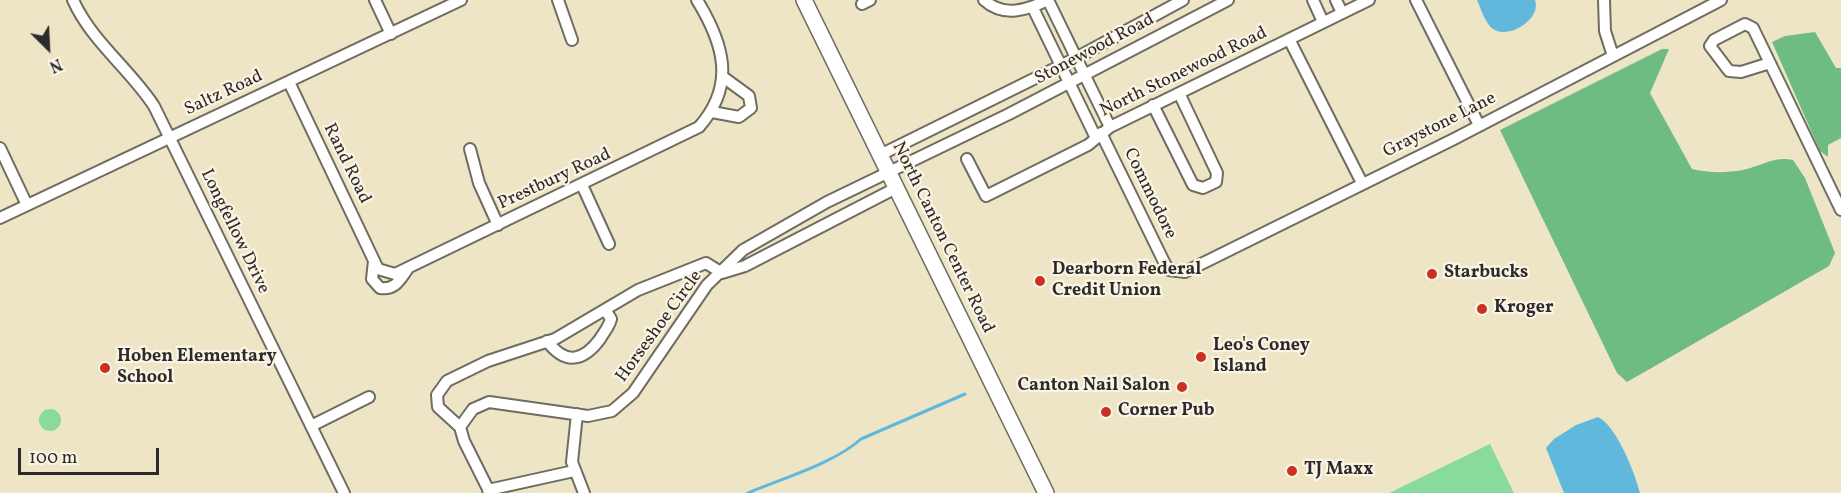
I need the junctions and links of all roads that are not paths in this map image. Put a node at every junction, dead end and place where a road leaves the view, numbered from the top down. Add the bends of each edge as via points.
1 (73, 0) edge
2 (375, 0) edge
3 (461, 0) edge
4 (558, 0) edge
5 (697, 0) edge
6 (804, 0) edge
7 (984, 0) edge
8 (1048, 0) edge
9 (1183, 0) edge
10 (1228, 0) edge
11 (1313, 0) edge
12 (1336, 0) edge
13 (1369, 0) edge
14 (1416, 0) edge
15 (1604, 0) edge
16 (1721, 0) edge
17 (1033, 8) junction
18 (1342, 13) junction
19 (1323, 22) junction
20 (390, 34) junction
21 (1289, 39) junction
22 (572, 40) dead end
23 (1613, 56) junction
24 (1076, 58) junction
25 (1770, 63) junction
26 (1060, 66) junction
27 (1084, 75) junction
28 (723, 77) junction
29 (289, 82) junction
30 (1068, 83) junction
31 (1179, 93) junction
32 (1153, 105) junction
33 (712, 112) junction
34 (968, 113) junction
35 (1479, 125) junction
36 (977, 129) junction
37 (1102, 132) junction
38 (170, 138) junction
39 (0, 148) edge
40 (470, 149) dead end
41 (880, 155) junction
42 (967, 159) dead end
43 (889, 173) junction
44 (1362, 183) junction
45 (582, 185) junction
46 (896, 188) junction
47 (846, 193) junction
48 (27, 205) junction
49 (854, 209) junction
50 (1841, 210) edge
51 (0, 218) edge
52 (498, 225) junction
53 (772, 233) junction
54 (609, 244) dead end
55 (780, 247) junction
56 (374, 260) junction
57 (406, 270) junction
58 (1169, 270) joint
59 (386, 273) joint
60 (722, 273) junction
61 (380, 288) joint
62 (606, 311) junction
63 (547, 342) junction
64 (369, 398) dead end
65 (577, 414) junction
66 (312, 426) junction
67 (460, 427) junction
68 (574, 471) junction
69 (489, 491) edge
70 (344, 493) edge
71 (584, 493) edge
72 (1046, 493) edge

1 - 38 street, Longfellow Drive via 93,35 144,91
2 - 20 street
3 - 20 street, Saltz Road
4 - 22 street
5 - 28 street via 720,47
6 - 41 main road, North Canton Center Road
7 - 17 street via 990,6 1009,11
8 - 17 street
8 - 24 street
9 - 24 street, Stonewood Road
10 - 27 street, Stonewood Road
11 - 19 street
12 - 18 street
13 - 18 street, North Stonewood Road
14 - 35 street
15 - 23 street via 1605,31
16 - 23 street, Graystone Lane
17 - 26 street
18 - 19 street, North Stonewood Road
19 - 21 street, North Stonewood Road
20 - 29 street, Saltz Road
21 - 31 street, North Stonewood Road
21 - 44 street
23 - 35 street, Graystone Lane
24 - 26 street, Stonewood Road
24 - 27 street
25 - 25 street via 1753,28 1745,24 1710,46 1729,71 1741,72
25 - 50 street
26 - 30 street
26 - 34 street, Stonewood Road
27 - 30 street, Stonewood Road
27 - 37 street
28 - 33 street, Prestbury Road
28 - 33 street via 748,96 751,108 739,117
29 - 38 street, Saltz Road
29 - 56 street, Rand Road
30 - 36 street, Stonewood Road
30 - 37 street
31 - 32 street, North Stonewood Road
31 - 32 street via 1217,173 1216,182 1203,188 1193,185
32 - 37 street, North Stonewood Road
33 - 45 street, Prestbury Road via 687,135
34 - 36 street
34 - 41 street, Stonewood Road
35 - 44 street, Graystone Lane
36 - 43 street, Stonewood Road
37 - 42 street, North Stonewood Road via 1088,145 986,196
37 - 58 street, Commodore
38 - 48 street, Saltz Road
38 - 66 street, Longfellow Drive
39 - 48 street
40 - 52 street via 479,183
41 - 43 main road, North Canton Center Road
43 - 46 main road, North Canton Center Road
43 - 47 street, Horseshoe Circle
44 - 58 street, Graystone Lane via 1185,272
45 - 52 street, Prestbury Road
45 - 54 street
46 - 49 street, Horseshoe Circle
46 - 72 main road, North Canton Center Road
47 - 49 street
47 - 53 street, Horseshoe Circle
48 - 51 street, Saltz Road
49 - 55 street, Horseshoe Circle
52 - 57 street, Prestbury Road
53 - 55 street
53 - 60 street, Horseshoe Circle via 743,250
55 - 60 street, Horseshoe Circle via 745,266
56 - 59 street, Rand Road via 378,269
56 - 61 street, Rand Road via 372,279
57 - 59 street, Prestbury Road
57 - 61 street, Prestbury Road via 397,284
60 - 62 street, Horseshoe Circle via 706,263 638,290
60 - 65 street, Horseshoe Circle via 698,297 622,405 601,415
62 - 63 street, Horseshoe Circle
62 - 63 street via 610,325 584,355 566,357 556,353
63 - 67 street, Horseshoe Circle via 488,361 441,385 438,406
64 - 66 street
65 - 67 street, Horseshoe Circle via 489,402 473,409
65 - 68 street via 572,448
66 - 70 street, Longfellow Drive
67 - 69 street
68 - 69 street
68 - 71 street

